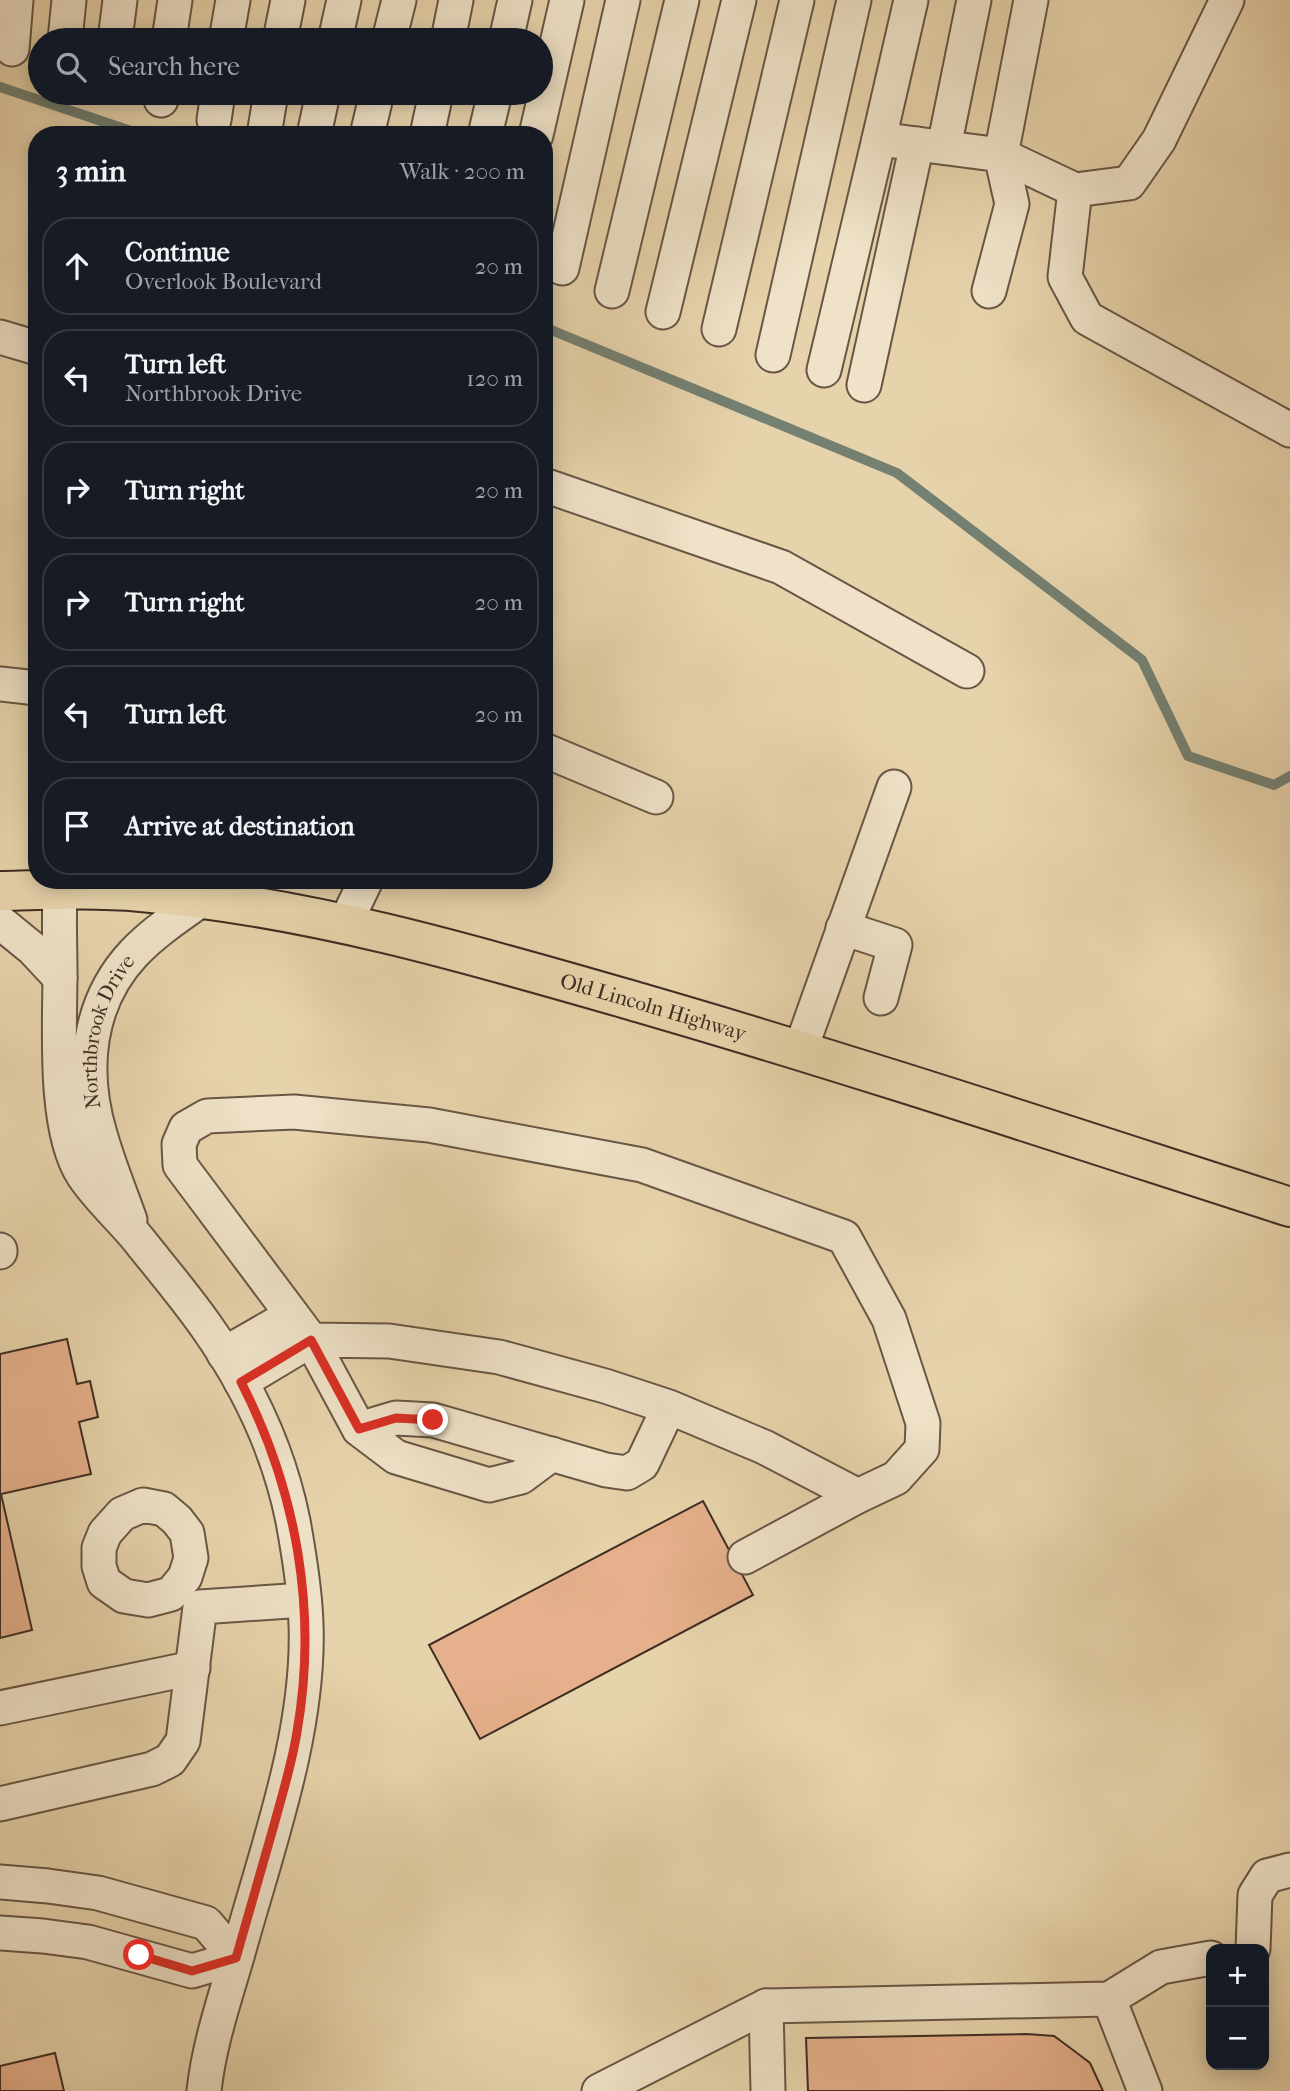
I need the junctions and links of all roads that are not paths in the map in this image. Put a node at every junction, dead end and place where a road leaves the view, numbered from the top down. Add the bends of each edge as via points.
1 (16, 0) edge
2 (69, 0) edge
3 (120, 0) edge
4 (175, 0) edge
5 (233, 0) edge
6 (288, 0) edge
7 (344, 0) edge
8 (399, 0) edge
9 (456, 0) edge
10 (515, 0) edge
11 (567, 0) edge
12 (623, 0) edge
13 (682, 0) edge
14 (739, 0) edge
15 (797, 0) edge
16 (854, 0) edge
17 (911, 0) edge
18 (975, 0) edge
19 (1031, 0) edge
20 (1227, 0) edge
21 (66, 28) edge
22 (117, 28) edge
23 (171, 28) edge
24 (228, 28) edge
25 (283, 28) edge
26 (338, 28) edge
27 (392, 28) edge
28 (450, 28) edge
29 (509, 28) edge
30 (12, 49) dead end
31 (553, 61) edge
32 (269, 105) edge
33 (320, 105) edge
34 (374, 105) edge
35 (433, 105) edge
36 (492, 105) edge
37 (543, 105) edge
38 (266, 126) edge
39 (316, 126) edge
40 (369, 126) edge
41 (429, 126) edge
42 (487, 126) edge
43 (538, 126) edge
44 (879, 139) junction
45 (930, 146) junction
46 (1001, 155) junction
47 (1075, 190) junction
48 (562, 268) dead end
49 (612, 290) dead end
50 (989, 291) dead end
51 (663, 312) dead end
52 (719, 330) dead end
53 (0, 337) edge
54 (28, 345) edge
55 (773, 355) dead end
56 (824, 370) dead end
57 (863, 385) dead end
58 (1290, 430) edge
59 (553, 488) edge
60 (967, 671) dead end
61 (0, 684) edge
62 (28, 687) edge
63 (553, 754) edge
64 (894, 787) dead end
65 (656, 797) dead end
66 (28, 888) edge
67 (61, 889) edge
68 (106, 889) edge
69 (362, 889) edge
70 (203, 890) edge
71 (0, 891) edge
72 (0, 922) edge
73 (345, 923) junction
74 (843, 928) junction
75 (60, 978) junction
76 (881, 998) dead end
77 (800, 1051) junction
78 (1290, 1207) edge
79 (135, 1236) junction
80 (301, 1328) junction
81 (224, 1354) junction
82 (241, 1382) junction
83 (669, 1407) junction
84 (359, 1429) junction
85 (552, 1454) junction
86 (858, 1496) junction
87 (745, 1557) dead end
88 (185, 1577) dead end
89 (304, 1600) junction
90 (200, 1607) junction
91 (192, 1668) junction
92 (0, 1708) edge
93 (0, 1804) edge
94 (1290, 1870) edge
95 (0, 1882) edge
96 (0, 1933) edge
97 (1254, 1944) edge
98 (236, 1958) junction
99 (1206, 1959) edge
100 (1109, 1999) junction
101 (766, 2006) junction
102 (204, 2091) edge
103 (599, 2091) edge
104 (768, 2091) edge
105 (1145, 2091) edge

1 - 30 lane
2 - 21 lane
3 - 22 lane
4 - 23 lane
5 - 24 lane
6 - 25 lane
7 - 26 lane
8 - 27 lane
9 - 28 lane
10 - 29 lane
11 - 31 lane
12 - 48 lane
13 - 49 lane
14 - 51 lane
15 - 52 lane
16 - 55 lane
17 - 44 lane
18 - 45 lane
19 - 46 lane
20 - 47 lane via 1159,140 1129,183
32 - 38 lane
33 - 39 lane
34 - 40 lane
35 - 41 lane
36 - 42 lane
37 - 43 lane
44 - 45 lane
44 - 56 lane
45 - 46 lane
45 - 57 lane
46 - 47 lane
46 - 50 lane via 1012,204
47 - 58 lane via 1065,277 1087,318
53 - 54 lane
59 - 60 lane via 781,567
61 - 62 lane
63 - 65 lane
64 - 74 lane
66 - 71 main road, Old Lincoln Highway
67 - 75 lane, Northbrook Drive
68 - 70 main road, Old Lincoln Highway
69 - 73 lane
70 - 73 main road, Old Lincoln Highway
70 - 79 lane, Northbrook Drive via 134,953 116,975 95,1019 91,1043 94,1107
72 - 75 lane
73 - 77 main road, Old Lincoln Highway via 515,967
74 - 76 lane via 895,945
74 - 77 lane
75 - 79 lane, Northbrook Drive via 61,1078 70,1143 82,1174
77 - 78 main road, Old Lincoln Highway
79 - 81 lane, Northbrook Drive
80 - 81 lane
80 - 82 lane
80 - 83 lane via 499,1357
80 - 84 lane
80 - 86 lane via 180,1165 179,1144 186,1128 207,1116 294,1112 429,1125 642,1166 844,1237 889,1319 923,1423 922,1449 895,1478
81 - 82 lane, Northbrook Drive
82 - 89 lane, Northbrook Drive via 277,1464 292,1516
83 - 85 lane via 642,1464 627,1473
83 - 86 lane via 764,1447
84 - 85 lane via 396,1418 433,1420
84 - 85 lane via 396,1457 489,1485 521,1477
86 - 87 lane
88 - 90 lane
89 - 90 lane
89 - 98 lane, Northbrook Drive via 305,1678 297,1734
90 - 91 lane
91 - 92 lane
91 - 93 lane via 183,1741 170,1760 152,1769
94 - 97 lane via 1267,1876 1255,1895
95 - 98 lane via 98,1893 206,1923
96 - 98 lane via 89,1942 192,1971
98 - 102 lane, Northbrook Drive
99 - 100 lane via 1161,1967
100 - 101 lane
100 - 105 lane
101 - 103 lane
101 - 104 lane

